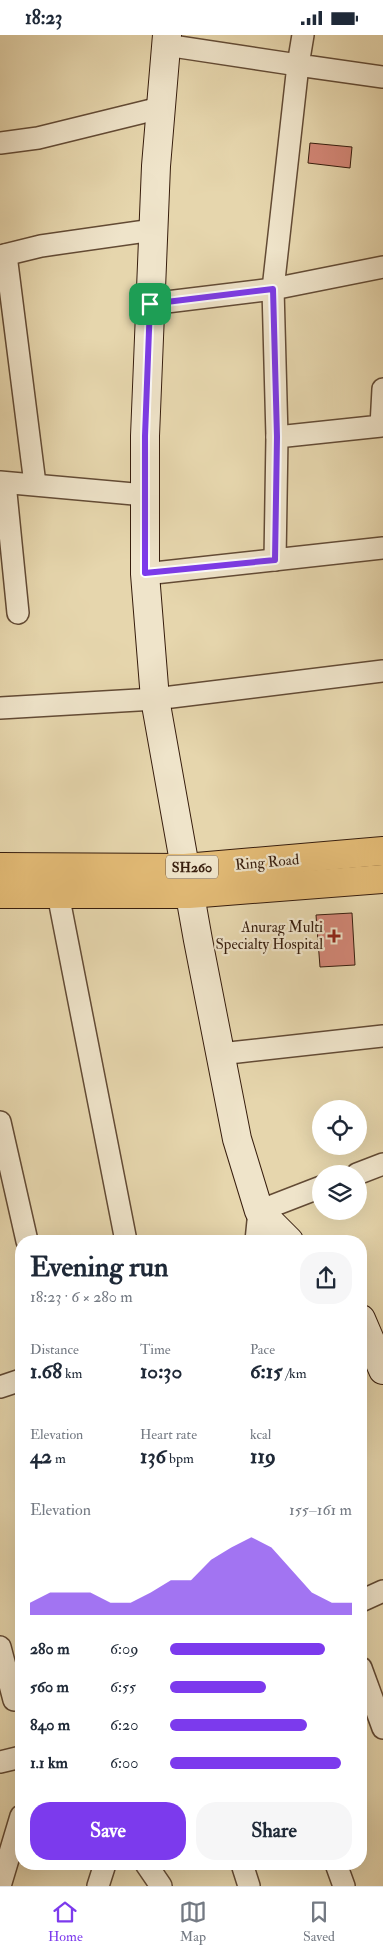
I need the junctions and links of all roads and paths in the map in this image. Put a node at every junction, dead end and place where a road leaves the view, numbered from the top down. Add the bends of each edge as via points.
1 (303, 35) edge
2 (167, 40) edge
3 (298, 65) junction
4 (383, 77) edge
5 (160, 108) junction
6 (0, 143) edge
7 (153, 230) junction
8 (3, 256) edge
9 (383, 267) edge
10 (273, 289) junction
11 (150, 304) junction
12 (383, 389) edge
13 (382, 426) edge
14 (277, 437) junction
15 (2, 483) edge
16 (35, 484) junction
17 (145, 495) junction
18 (383, 548) edge
19 (275, 560) junction
20 (145, 573) junction
21 (18, 613) dead end
22 (383, 671) edge
23 (155, 699) junction
24 (0, 708) edge
25 (383, 851) edge
26 (0, 867) edge
27 (383, 879) edge
28 (187, 881) junction
29 (0, 894) edge
30 (58, 894) junction
31 (383, 1036) edge
32 (220, 1054) junction
33 (0, 1122) edge
34 (383, 1164) edge
35 (367, 1170) edge
36 (312, 1190) edge
37 (259, 1211) junction
38 (26, 1235) edge
39 (125, 1235) edge
40 (257, 1235) edge
41 (283, 1235) edge
42 (367, 1332) edge
43 (381, 1361) edge
44 (15, 1382) edge
45 (0, 1387) edge
46 (383, 1591) edge
47 (367, 1598) edge
48 (0, 1647) edge
49 (367, 1684) edge
50 (14, 1700) dead end
51 (383, 1728) edge
52 (15, 1758) edge
53 (0, 1762) edge
54 (15, 1828) edge
55 (7, 1843) edge
56 (103, 1870) edge
57 (150, 1870) edge
58 (244, 1870) edge
59 (338, 1870) edge
60 (0, 1886) edge
61 (98, 1886) edge
62 (161, 1886) edge
63 (249, 1886) edge
64 (344, 1886) edge

1 - 3 street
2 - 3 street
2 - 5 street
3 - 4 street
3 - 10 street
5 - 6 street
5 - 7 street
7 - 8 street via 41,246
7 - 11 street
8 - 16 street
9 - 10 street
10 - 11 street
10 - 14 street
11 - 17 street
12 - 13 street
13 - 14 street
14 - 19 street
15 - 16 street
15 - 21 street
16 - 17 street
17 - 20 street
18 - 19 street
19 - 20 street
20 - 23 street
22 - 23 street
23 - 24 street
23 - 28 street
25 - 28 highway, Ring Road / SH260
26 - 28 highway, Ring Road / SH260
27 - 28 highway, Ring Road / SH260
28 - 30 highway, Ring Road / SH260
28 - 32 street
29 - 30 highway, Ring Road / SH260
30 - 39 street
31 - 32 street
32 - 37 street via 237,1139
33 - 38 street
34 - 35 street
36 - 37 street
37 - 40 street
37 - 41 street
42 - 43 street
44 - 45 street
46 - 47 street
48 - 50 street
49 - 51 street
52 - 53 street
54 - 55 street
55 - 60 street
56 - 61 street
57 - 62 street
58 - 63 street
59 - 64 street

